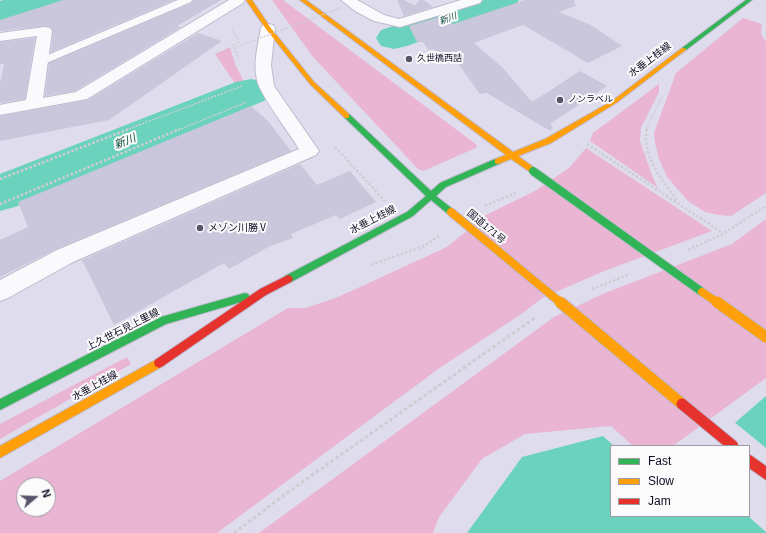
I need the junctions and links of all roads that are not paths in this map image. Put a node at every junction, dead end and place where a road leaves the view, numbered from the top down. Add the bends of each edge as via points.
1 (187, 0) edge
2 (238, 0) edge
3 (249, 0) edge
4 (303, 0) edge
5 (475, 0) edge
6 (747, 1) edge
7 (345, 5) edge
8 (268, 28) junction
9 (0, 37) edge
10 (40, 62) junction
11 (34, 104) junction
12 (0, 110) edge
13 (512, 154) junction
14 (431, 196) junction
15 (0, 290) edge
16 (263, 292) junction
17 (766, 337) edge
18 (0, 405) edge
19 (732, 445) edge
20 (0, 452) edge
21 (750, 461) edge
22 (766, 474) edge

1 - 10 lane
2 - 11 street via 82,96
3 - 8 main road, 国道171号
4 - 13 main road
5 - 7 street via 400,23 382,20
6 - 13 main road, 水垂上桂線 via 614,102 548,141
8 - 14 main road, 国道171号 via 312,83
8 - 15 street via 263,61 266,86 310,151 65,256
9 - 10 street via 45,31
10 - 11 street
11 - 12 street
13 - 14 main road, 水垂上桂線 via 444,185
13 - 17 main road, bridge
14 - 16 main road, 水垂上桂線 via 410,214
14 - 19 main road, 国道171号, bridge
16 - 18 main road, 上久世石見上里線 via 164,320
16 - 20 main road, 水垂上桂線 via 150,369
21 - 22 main road

